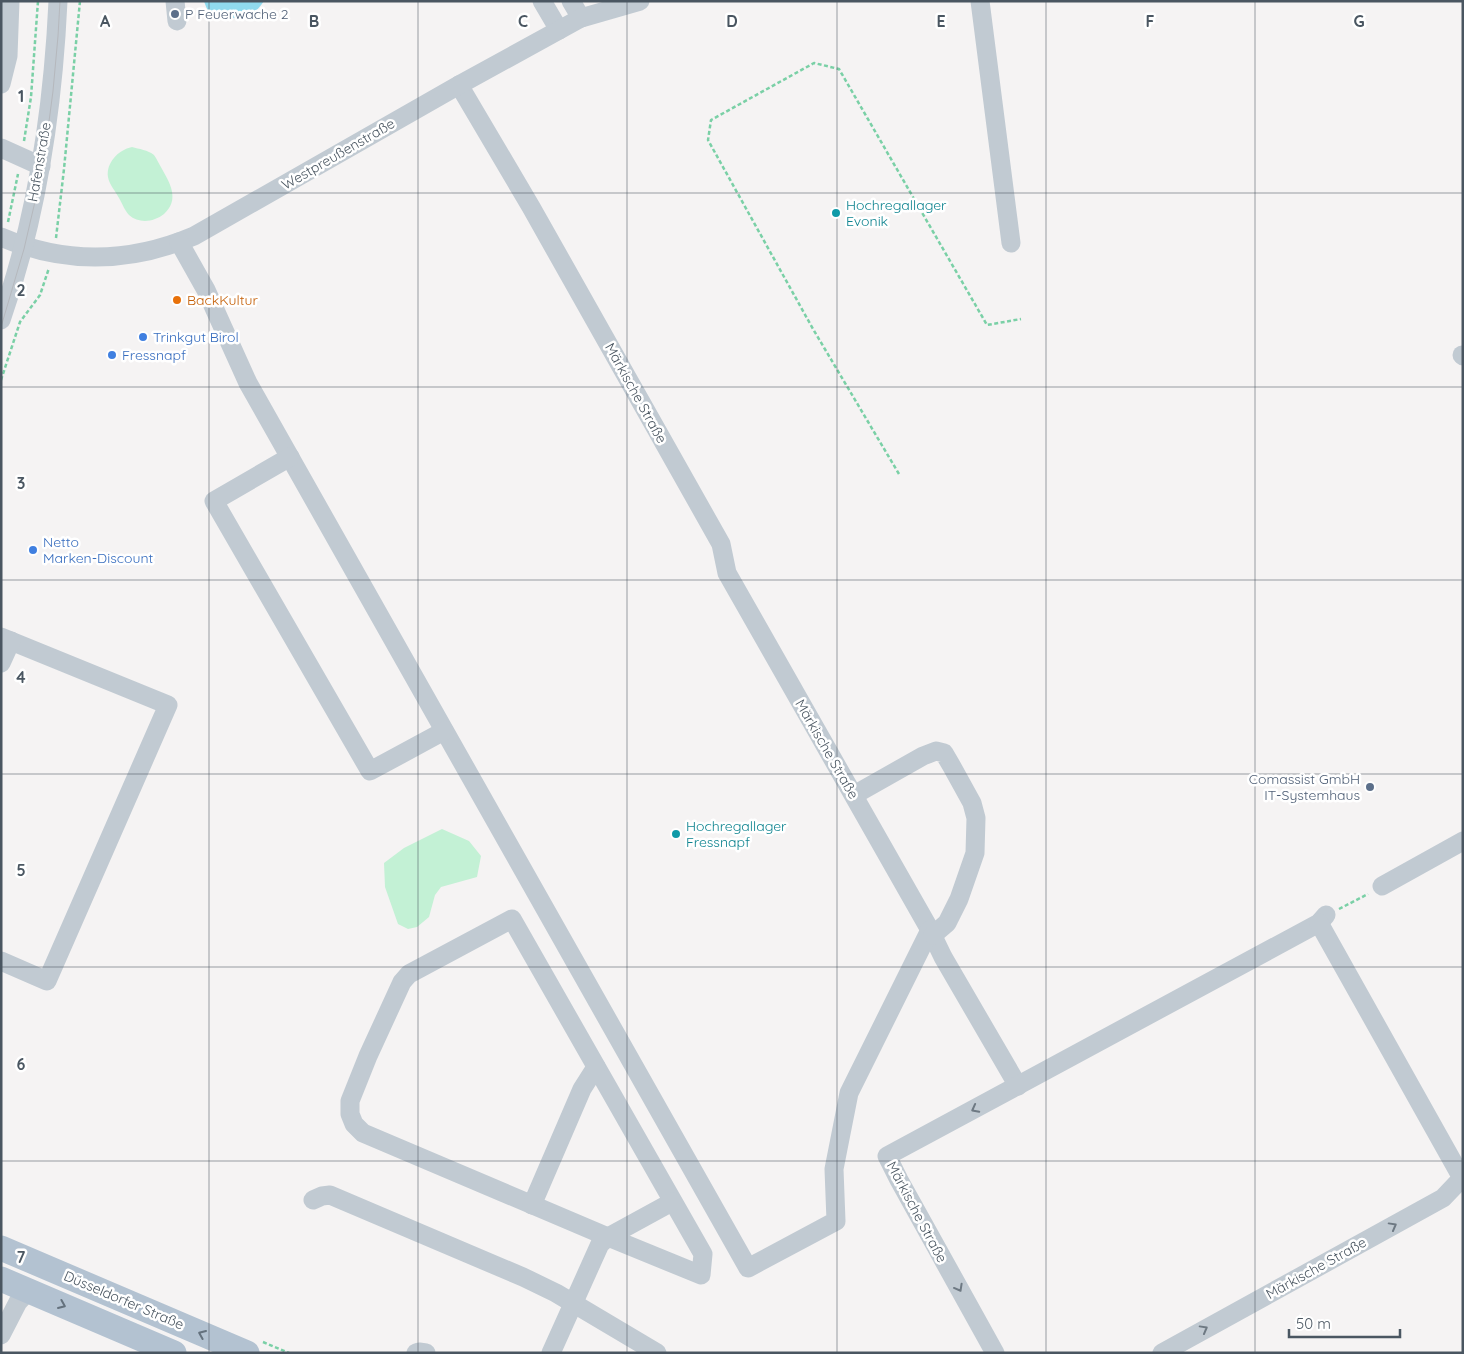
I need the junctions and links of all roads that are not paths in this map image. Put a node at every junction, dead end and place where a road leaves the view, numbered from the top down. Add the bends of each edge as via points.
1 (10, 1) edge
2 (58, 1) edge
3 (175, 1) edge
4 (542, 1) edge
5 (572, 1) edge
6 (640, 1) edge
7 (980, 1) edge
8 (582, 18) junction
9 (177, 21) dead end
10 (559, 30) junction
11 (1, 84) edge
12 (459, 85) junction
13 (1, 148) edge
14 (41, 166) junction
15 (3, 238) edge
16 (179, 242) junction
17 (1011, 242) dead end
18 (23, 247) junction
19 (3, 310) edge
20 (290, 457) junction
21 (6, 639) edge
22 (1, 663) edge
23 (444, 731) junction
24 (854, 795) junction
25 (1463, 841) edge
26 (1382, 886) road end
27 (932, 932) junction
28 (1, 961) edge
29 (596, 1067) junction
30 (1018, 1086) junction
31 (313, 1200) dead end
32 (672, 1202) junction
33 (532, 1205) junction
34 (608, 1237) junction
35 (1, 1248) edge
36 (1, 1278) edge
37 (29, 1290) junction
38 (573, 1304) junction
39 (1, 1335) edge
40 (174, 1353) edge
41 (247, 1353) edge
42 (416, 1353) edge
43 (426, 1353) edge
44 (551, 1353) edge
45 (657, 1353) edge
46 (995, 1353) edge
47 (1162, 1353) edge

1 - 11 street via 8,56
2 - 14 street, Hafenstraße
3 - 9 street
4 - 10 street
5 - 8 street
6 - 8 street, Westpreußenstraße
7 - 17 street
8 - 10 street, Westpreußenstraße
10 - 12 street, Westpreußenstraße
12 - 16 street, Westpreußenstraße
12 - 24 street, Märkische Straße via 721,544 727,573
13 - 14 street
14 - 18 street, Hafenstraße
15 - 18 street, Westpreußenstraße
16 - 18 street, Westpreußenstraße via 137,254 105,258 67,256
16 - 20 street via 206,290 248,383
18 - 19 street, Hafenstraße
20 - 23 street
20 - 23 street via 214,501 370,771
21 - 22 street
21 - 28 street via 168,705 47,981
23 - 27 street via 748,1268 836,1221 834,1169 849,1093
24 - 27 street, Märkische Straße
24 - 27 street via 936,751 944,753 951,764 972,803 976,818 975,853 947,923
25 - 26 street
27 - 30 street, Märkische Straße via 943,957
29 - 32 street
29 - 33 street via 582,1089
29 - 33 street via 512,919 409,974 402,982 350,1101 354,1124 363,1133
30 -> 46 street, Märkische Straße via 887,1156
47 -> 30 street, Märkische Straße via 1443,1198 1462,1178 1323,919
31 - 38 street via 330,1195 523,1277
32 - 34 street
32 - 34 street via 703,1254 701,1274
33 - 34 street
34 - 38 street via 600,1244
41 -> 35 main road, Düsseldorfer Straße
36 - 37 main road, Düsseldorfer Straße
37 - 39 street via 18,1302
37 -> 40 main road, Düsseldorfer Straße
38 - 44 street
38 - 45 street
42 - 43 street

